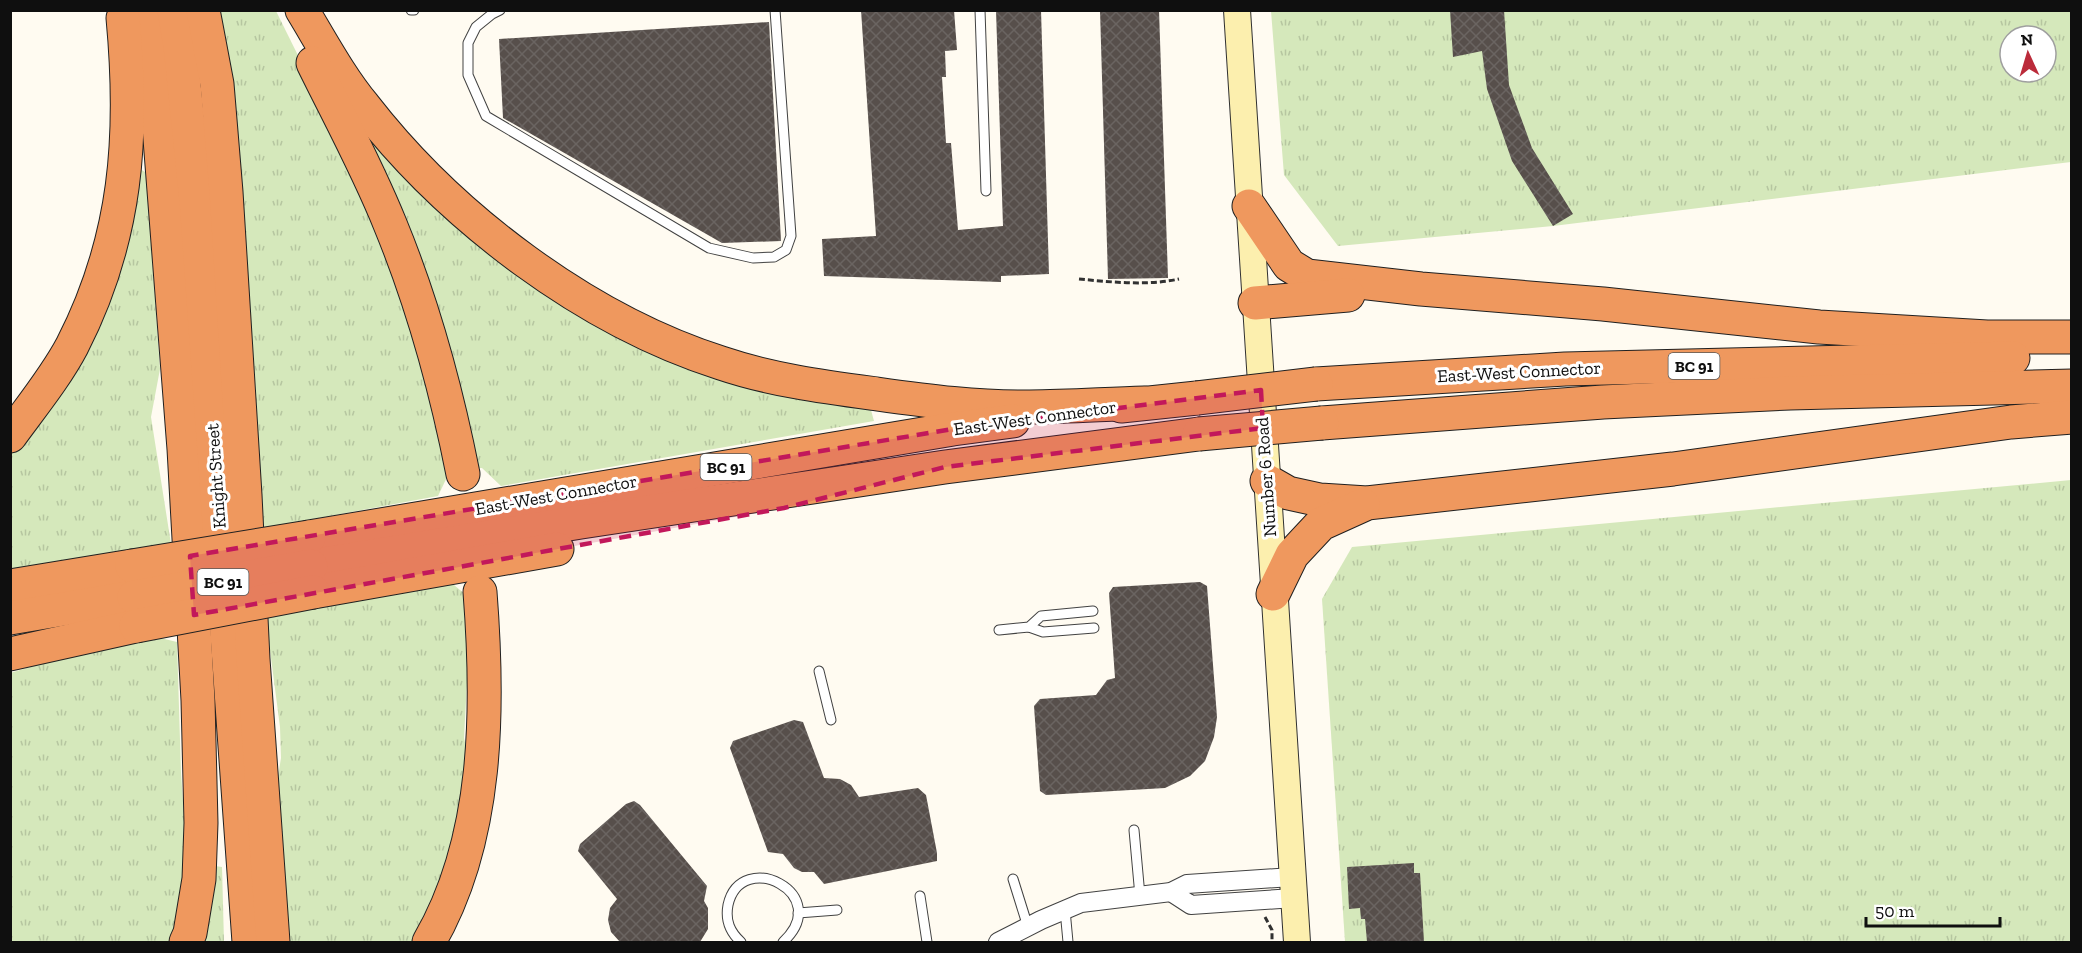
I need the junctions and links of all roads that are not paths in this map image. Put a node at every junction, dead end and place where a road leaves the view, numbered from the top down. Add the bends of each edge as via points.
1 (123, 10) edge
2 (142, 10) edge
3 (174, 10) edge
4 (203, 10) edge
5 (287, 10) edge
6 (302, 10) edge
7 (500, 10) edge
8 (775, 10) edge
9 (980, 10) edge
10 (1237, 10) edge
11 (986, 191) dead end
12 (1249, 206) junction
13 (1421, 289) junction
14 (1255, 303) junction
15 (2072, 337) edge
16 (2072, 356) edge
17 (2072, 386) edge
18 (1144, 403) junction
19 (2072, 417) edge
20 (10, 436) edge
21 (463, 474) dead end
22 (1267, 481) junction
23 (1367, 503) junction
24 (311, 565) junction
25 (10, 586) edge
26 (480, 592) dead end
27 (1273, 594) junction
28 (134, 596) junction
29 (1093, 611) dead end
30 (10, 618) edge
31 (1029, 627) junction
32 (1094, 628) dead end
33 (999, 630) dead end
34 (10, 654) edge
35 (819, 671) dead end
36 (831, 720) dead end
37 (1134, 830) dead end
38 (1013, 879) dead end
39 (1293, 887) junction
40 (920, 896) dead end
41 (1140, 896) junction
42 (837, 910) dead end
43 (1065, 910) junction
44 (798, 913) junction
45 (1028, 927) junction
46 (1006, 940) edge
47 (186, 942) edge
48 (249, 942) edge
49 (273, 942) edge
50 (429, 942) edge
51 (741, 942) edge
52 (783, 942) edge
53 (927, 942) edge
54 (1068, 942) edge
55 (1296, 942) edge

1 - 20 highway via 129,126 116,226 95,293 71,347
2 - 47 highway via 162,160 198,700 199,868
3 - 48 highway, Knight Street via 196,201
4 - 49 highway, Knight Street via 216,84 226,192
5 - 21 highway via 393,231 424,316
6 - 18 highway via 363,106 410,160 473,221 554,280 633,328 722,363 816,386 930,401 1028,407
7 - 8 lane via 476,27 468,43 468,75 486,116 709,248 753,258 774,257 786,250 791,236
9 - 11 lane
10 - 12 main road, Number 6 Road
12 - 13 highway via 1289,265 1307,276
12 - 14 main road, Number 6 Road
13 - 14 highway
13 - 15 highway via 1818,327 1987,337
14 - 22 main road, Number 6 Road
16 - 18 highway, East-West Connector / BC 91, bridge via 1565,369 1316,384
17 - 24 highway, East-West Connector / BC 91, bridge via 1638,400 1199,434 945,467 784,508
18 - 24 highway, East-West Connector / BC 91 via 941,431
19 - 23 highway via 1673,469
22 - 23 highway via 1288,492 1320,500
22 - 27 main road, Number 6 Road
23 - 27 highway via 1321,524 1292,555
24 - 28 highway, bridge
24 - 28 highway, East-West Connector / BC 91, bridge
25 - 28 highway, East-West Connector / BC 91
26 - 50 highway via 485,652 478,793 455,882
27 - 39 main road, Number 6 Road
28 - 30 highway, East-West Connector / BC 91
28 - 34 highway
29 - 31 lane via 1041,616
31 - 32 lane via 1043,632
31 - 33 lane
35 - 36 lane
37 - 41 lane
38 - 45 lane
39 - 41 street via 1191,904 1171,892
39 - 55 main road, Number 6 Road
40 - 53 lane
41 - 43 street via 1081,903
42 - 44 lane
43 - 45 street
43 - 54 lane
44 - 51 lane via 790,891 781,883 757,878 746,882 729,900 727,912 728,924
44 - 52 lane via 792,934
45 - 46 street

